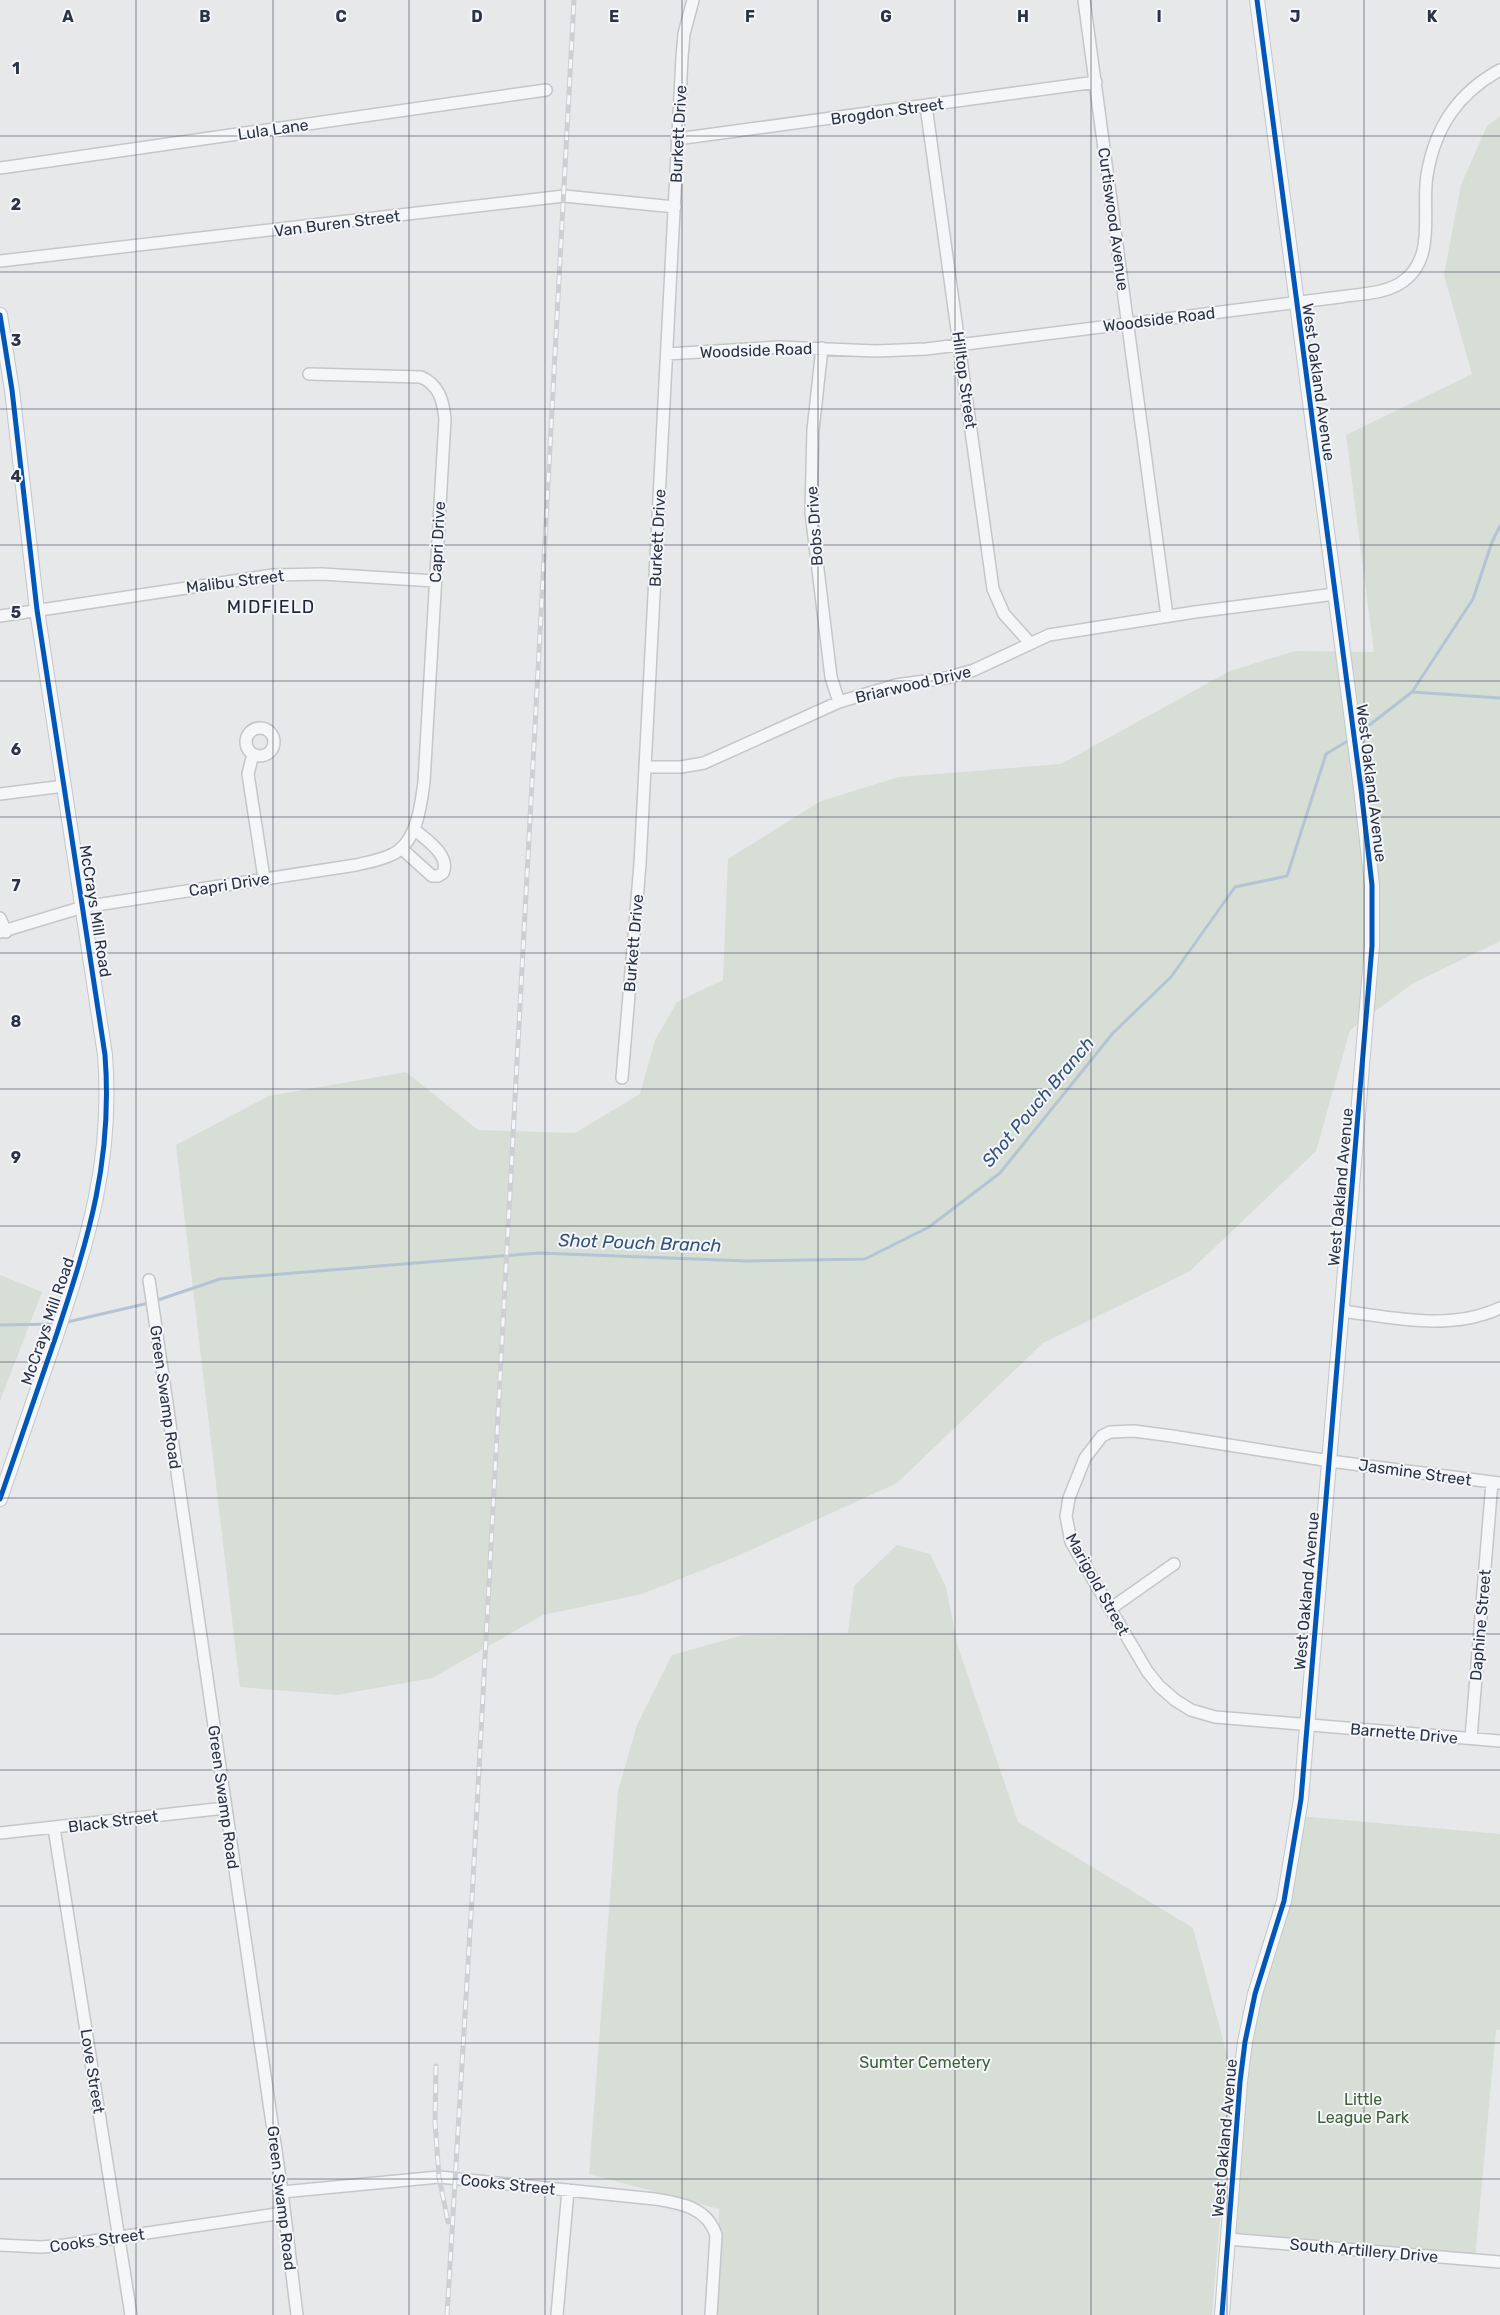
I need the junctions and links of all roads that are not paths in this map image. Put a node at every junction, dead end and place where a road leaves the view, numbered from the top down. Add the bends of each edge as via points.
1 (693, 0) edge
2 (1084, 0) edge
3 (1257, 0) edge
4 (1500, 70) edge
5 (1096, 82) junction
6 (546, 90) dead end
7 (926, 106) junction
8 (677, 139) junction
9 (0, 168) edge
10 (675, 207) junction
11 (0, 261) edge
12 (1296, 302) junction
13 (0, 315) edge
14 (1128, 323) junction
15 (960, 345) junction
16 (822, 348) junction
17 (667, 354) junction
18 (308, 374) dead end
19 (6, 390) edge
20 (435, 581) junction
21 (1335, 594) junction
22 (37, 610) junction
23 (0, 616) edge
24 (1167, 616) junction
25 (1030, 643) junction
26 (839, 702) junction
27 (253, 754) dead end
28 (645, 767) junction
29 (64, 786) junction
30 (0, 794) edge
31 (414, 828) junction
32 (401, 848) junction
33 (264, 878) junction
34 (83, 907) junction
35 (0, 918) edge
36 (3, 932) edge
37 (622, 1078) dead end
38 (149, 1280) dead end
39 (1500, 1308) edge
40 (1342, 1312) junction
41 (1330, 1461) junction
42 (1496, 1483) edge
43 (0, 1499) edge
44 (1174, 1564) dead end
45 (1110, 1609) junction
46 (1307, 1725) junction
47 (1471, 1738) junction
48 (1500, 1741) edge
49 (226, 1808) junction
50 (54, 1828) junction
51 (0, 1833) edge
52 (568, 2190) junction
53 (282, 2192) junction
54 (283, 2213) junction
55 (120, 2237) junction
56 (1228, 2239) junction
57 (0, 2245) edge
58 (1500, 2262) edge
59 (131, 2315) edge
60 (297, 2315) edge
61 (557, 2315) edge
62 (711, 2315) edge
63 (1222, 2315) edge

1 - 8 street, Burkett Drive via 684,34
2 - 5 street, Curtiswood Avenue
3 - 12 street, West Oakland Avenue
4 - 12 street, Woodside Road via 1466,93 1445,121 1434,146 1424,196 1426,241 1411,274 1390,288
5 - 7 street, Brogdon Street
5 - 14 street, Curtiswood Avenue
6 - 9 street, Lula Lane
7 - 8 street, Brogdon Street
7 - 15 street, Hilltop Street
8 - 10 street, Burkett Drive
10 - 11 street, Van Buren Street via 564,196
10 - 17 street, Burkett Drive
12 - 14 street, Woodside Road
12 - 21 street, West Oakland Avenue
13 - 19 street, McCrays Mill Road
14 - 15 street, Woodside Road
14 - 24 street, Curtiswood Avenue
15 - 16 street, Woodside Road via 876,351
15 - 25 street, Hilltop Street via 993,589 1004,614
16 - 17 street, Woodside Road via 772,347
16 - 26 street, Bobs Drive via 813,430 810,512 832,677
17 - 28 street, Burkett Drive
18 - 20 street, Capri Drive via 421,377 429,380 440,395 445,419
19 - 22 street, McCrays Mill Road
20 - 22 street, Malibu Street via 322,574 273,575
20 - 31 street, Capri Drive via 424,782
21 - 24 street, Briarwood Drive
21 - 40 street, West Oakland Avenue via 1372,885 1372,946
22 - 23 street, Malibu Street
22 - 29 street, McCrays Mill Road
24 - 25 street, Briarwood Drive via 1065,632
25 - 26 street, Briarwood Drive via 968,672 896,685
26 - 28 street, Briarwood Drive via 704,763 681,768
27 - 33 street via 248,774
28 - 37 street, Burkett Drive
29 - 30 street
29 - 34 street, McCrays Mill Road
31 - 32 street, Capri Drive
31 - 32 street via 443,857 446,863 443,873 432,876
32 - 33 street, Capri Drive via 386,857 356,865
33 - 34 street, Capri Drive
34 - 36 street, Capri Drive
34 - 43 street, McCrays Mill Road via 105,1055 106,1144 93,1217
35 - 36 street
38 - 49 street, Green Swamp Road
39 - 40 street via 1465,1320 1444,1322
40 - 41 street, West Oakland Avenue
41 - 42 street, Jasmine Street
41 - 45 street, Marigold Street via 1134,1431 1110,1432 1102,1436 1085,1458 1069,1498 1066,1516 1071,1542
41 - 46 street, West Oakland Avenue
42 - 47 street, Daphine Street
44 - 45 street
45 - 46 street, Marigold Street via 1147,1671 1168,1694 1191,1710 1215,1717
46 - 47 street, Barnette Drive
46 - 56 street, West Oakland Avenue via 1290,1874 1255,1994 1245,2042
47 - 48 street, Barnette Drive
49 - 50 street, Black Street
49 - 53 street, Green Swamp Road
50 - 51 street, Black Street
50 - 55 street, Love Street
52 - 53 street, Cooks Street via 439,2177
52 - 61 street
52 - 62 street, Cooks Street via 672,2202 702,2213 714,2228 717,2244
53 - 54 street, Green Swamp Road
54 - 55 street, Cooks Street
54 - 60 street, Green Swamp Road
55 - 57 street, Cooks Street via 41,2247
55 - 59 street, Love Street
56 - 58 street, South Artillery Drive
56 - 63 street, West Oakland Avenue

